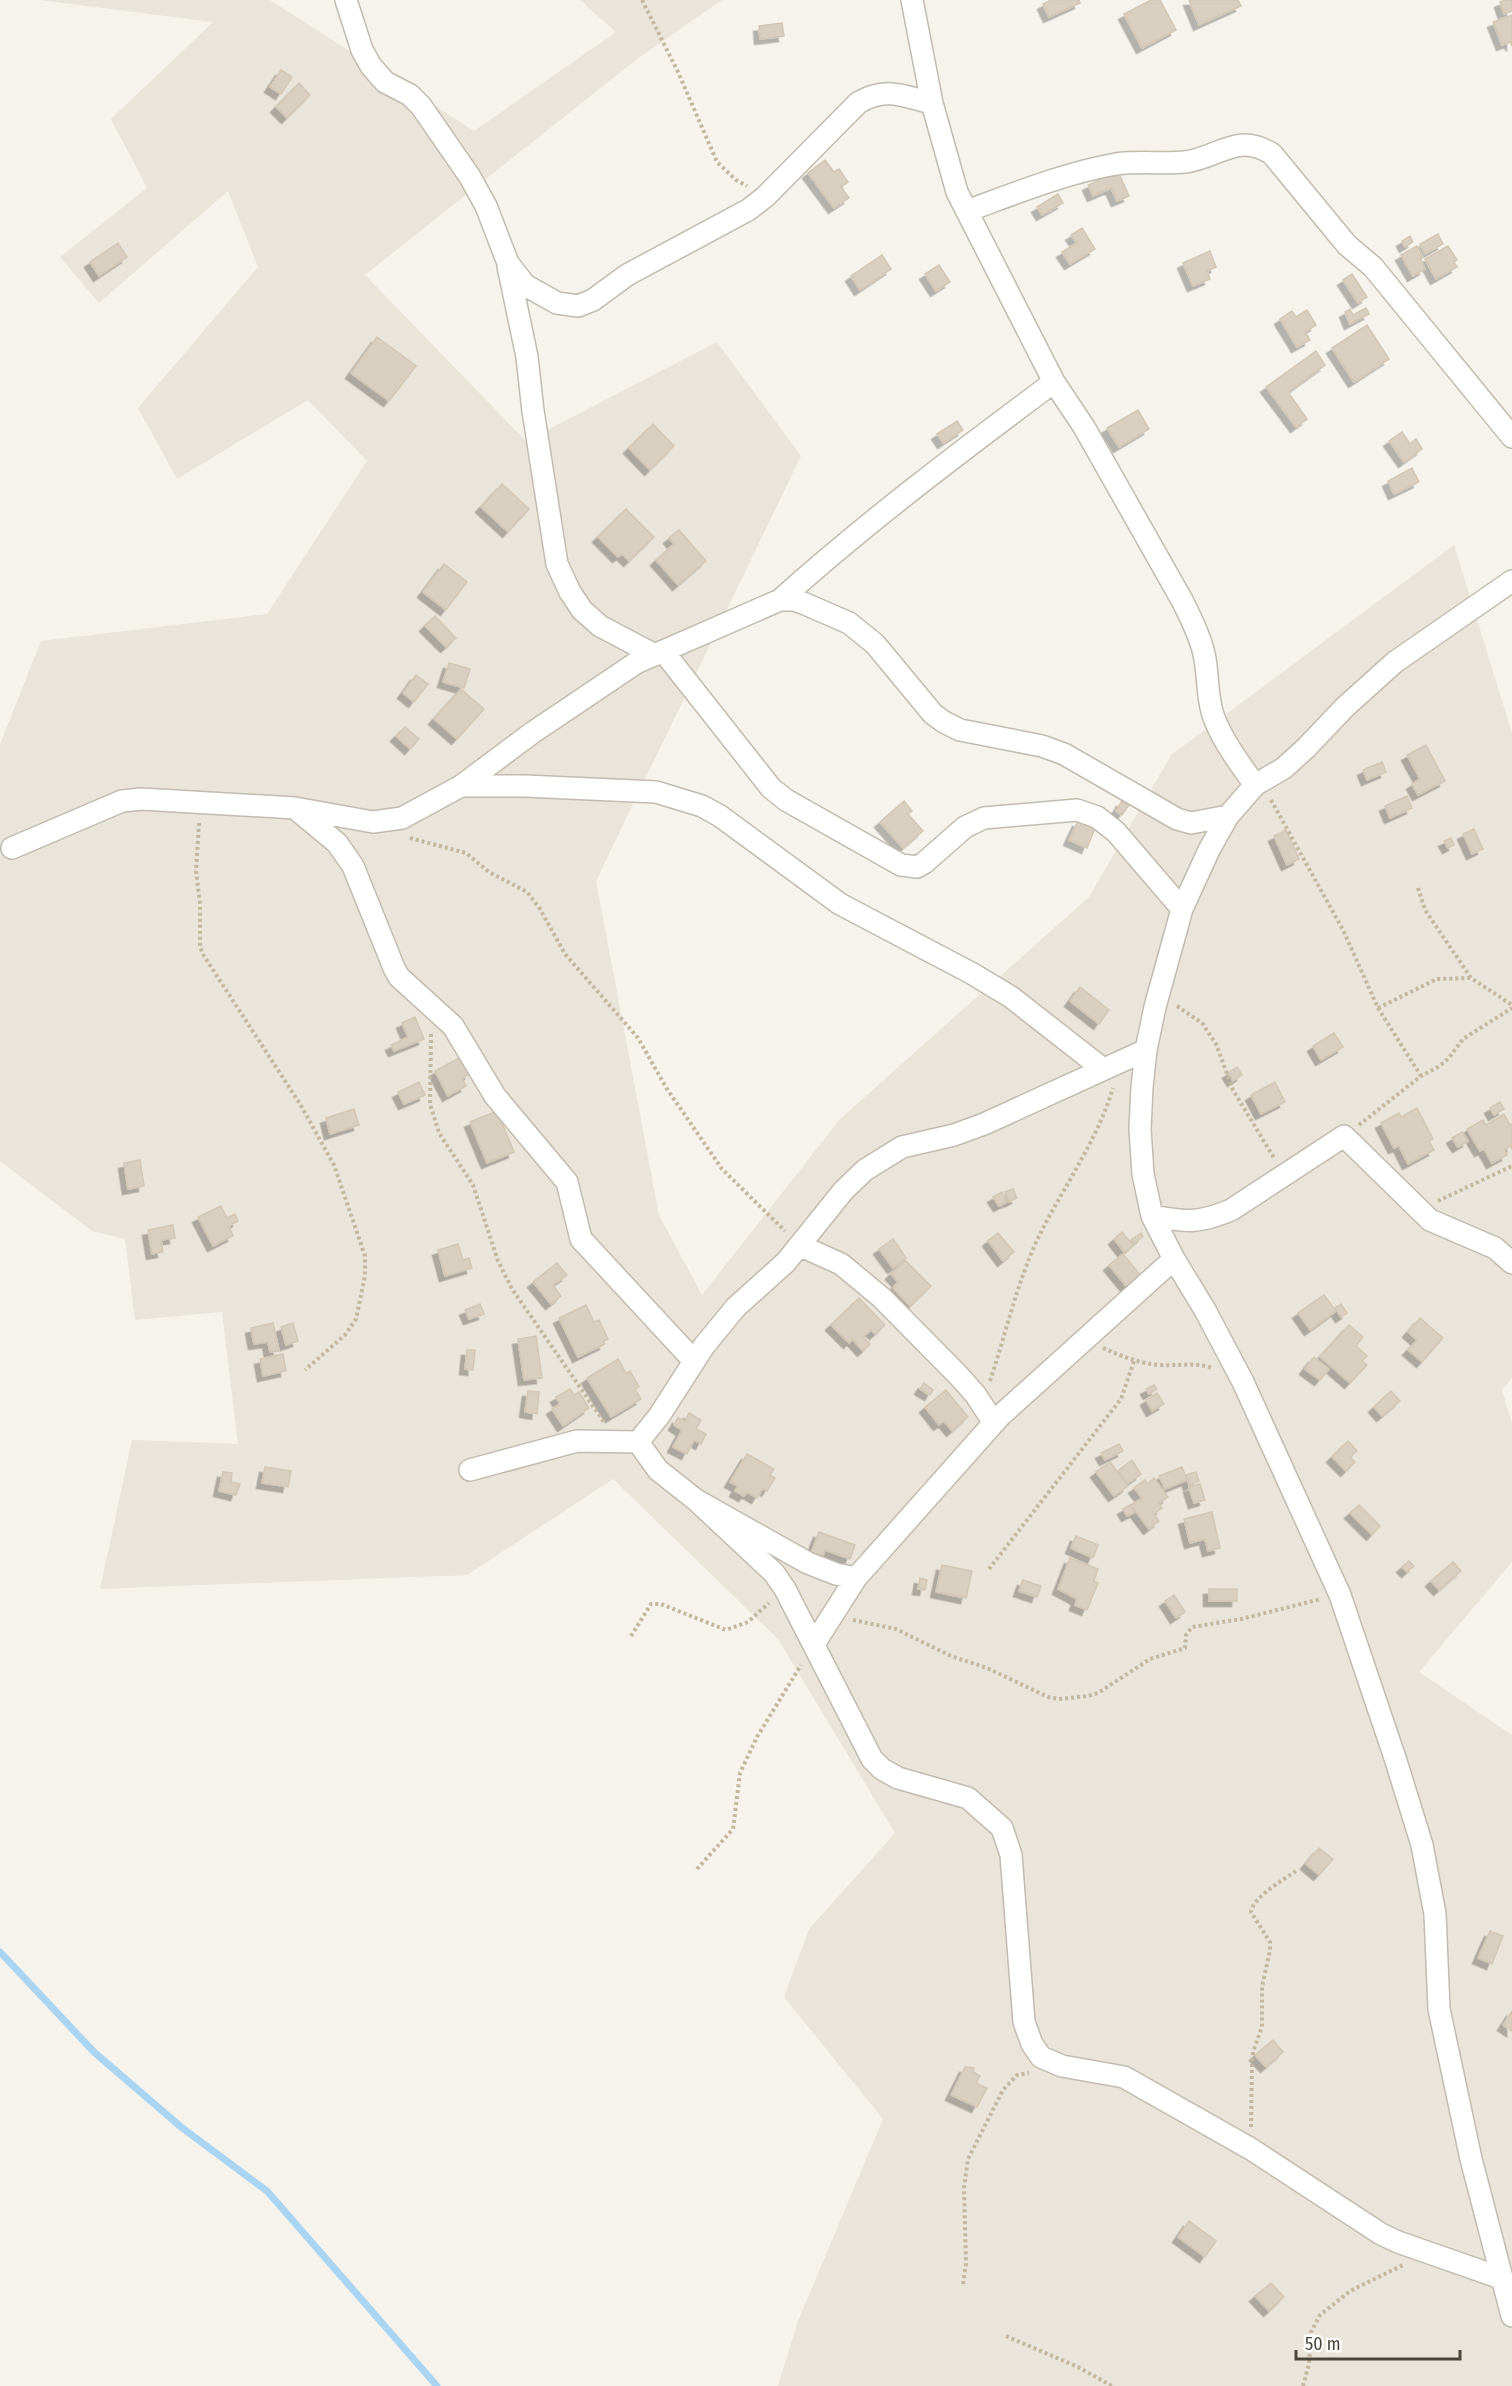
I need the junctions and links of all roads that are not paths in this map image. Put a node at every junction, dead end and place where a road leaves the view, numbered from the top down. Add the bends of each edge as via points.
1 (346, 0) edge
2 (912, 0) edge
3 (933, 103) junction
4 (967, 211) junction
5 (508, 263) junction
6 (1054, 382) junction
7 (1512, 437) edge
8 (1512, 581) edge
9 (780, 600) junction
10 (659, 653) junction
11 (1258, 783) junction
12 (461, 786) junction
13 (295, 808) junction
14 (1228, 816) junction
15 (12, 848) dead end
16 (1182, 909) junction
17 (1146, 1050) junction
18 (1113, 1065) junction
19 (1152, 1216) junction
20 (801, 1246) junction
21 (1174, 1259) junction
22 (1512, 1263) edge
23 (694, 1361) junction
24 (994, 1423) junction
25 (638, 1442) junction
26 (470, 1470) dead end
27 (696, 1500) junction
28 (856, 1578) junction
29 (814, 1644) junction
30 (1501, 2278) junction
31 (1512, 2316) edge

1 - 5 street via 371,66 385,82 410,95 421,106 470,177
2 - 3 street
3 - 4 street via 957,192
3 - 5 street via 884,92 870,95 748,210 578,306 557,303 525,285
4 - 6 street
4 - 7 street via 1082,172 1131,163 1184,162 1240,144 1260,146 1272,154 1347,245 1373,267
5 - 10 street via 527,357 557,564 582,610 600,626
6 - 9 street via 856,532
6 - 11 street via 1084,427 1183,602 1204,654 1214,717 1229,747
8 - 11 street via 1395,662 1284,768
9 - 10 street
9 - 14 street via 794,600 849,623 875,644 933,714 960,730 1064,753 1177,819 1191,823
10 - 12 street via 636,663
10 - 16 street via 722,723 771,788 901,865 924,864 964,826 984,818 1077,810 1097,817 1116,832
11 - 14 street
12 - 13 street via 390,822
12 - 18 street via 656,792 702,806 840,904 973,974
13 - 15 street via 122,801
13 - 23 street via 345,852 399,977 453,1026 495,1096 567,1182 582,1239
14 - 16 street
16 - 17 street
17 - 18 street
17 - 19 street via 1140,1129 1143,1174
18 - 20 street via 954,1136 902,1147 885,1156 844,1190
19 - 21 street
19 - 22 street via 1190,1222 1211,1219 1344,1136 1430,1220 1495,1248
20 - 23 street via 736,1307
20 - 24 street via 841,1264 882,1298 958,1375
21 - 24 street
21 - 30 street via 1243,1382 1340,1595 1422,1845 1435,1914 1439,2009
23 - 25 street
24 - 28 street
25 - 26 street via 577,1441
25 - 27 street via 658,1470
27 - 28 street via 808,1563
27 - 29 street via 774,1573
28 - 29 street
29 - 30 street via 863,1744 882,1769 898,1778 968,1798 1002,1828 1011,1855 1024,2022 1041,2057 1062,2066 1124,2077 1251,2149 1381,2234
30 - 31 street

